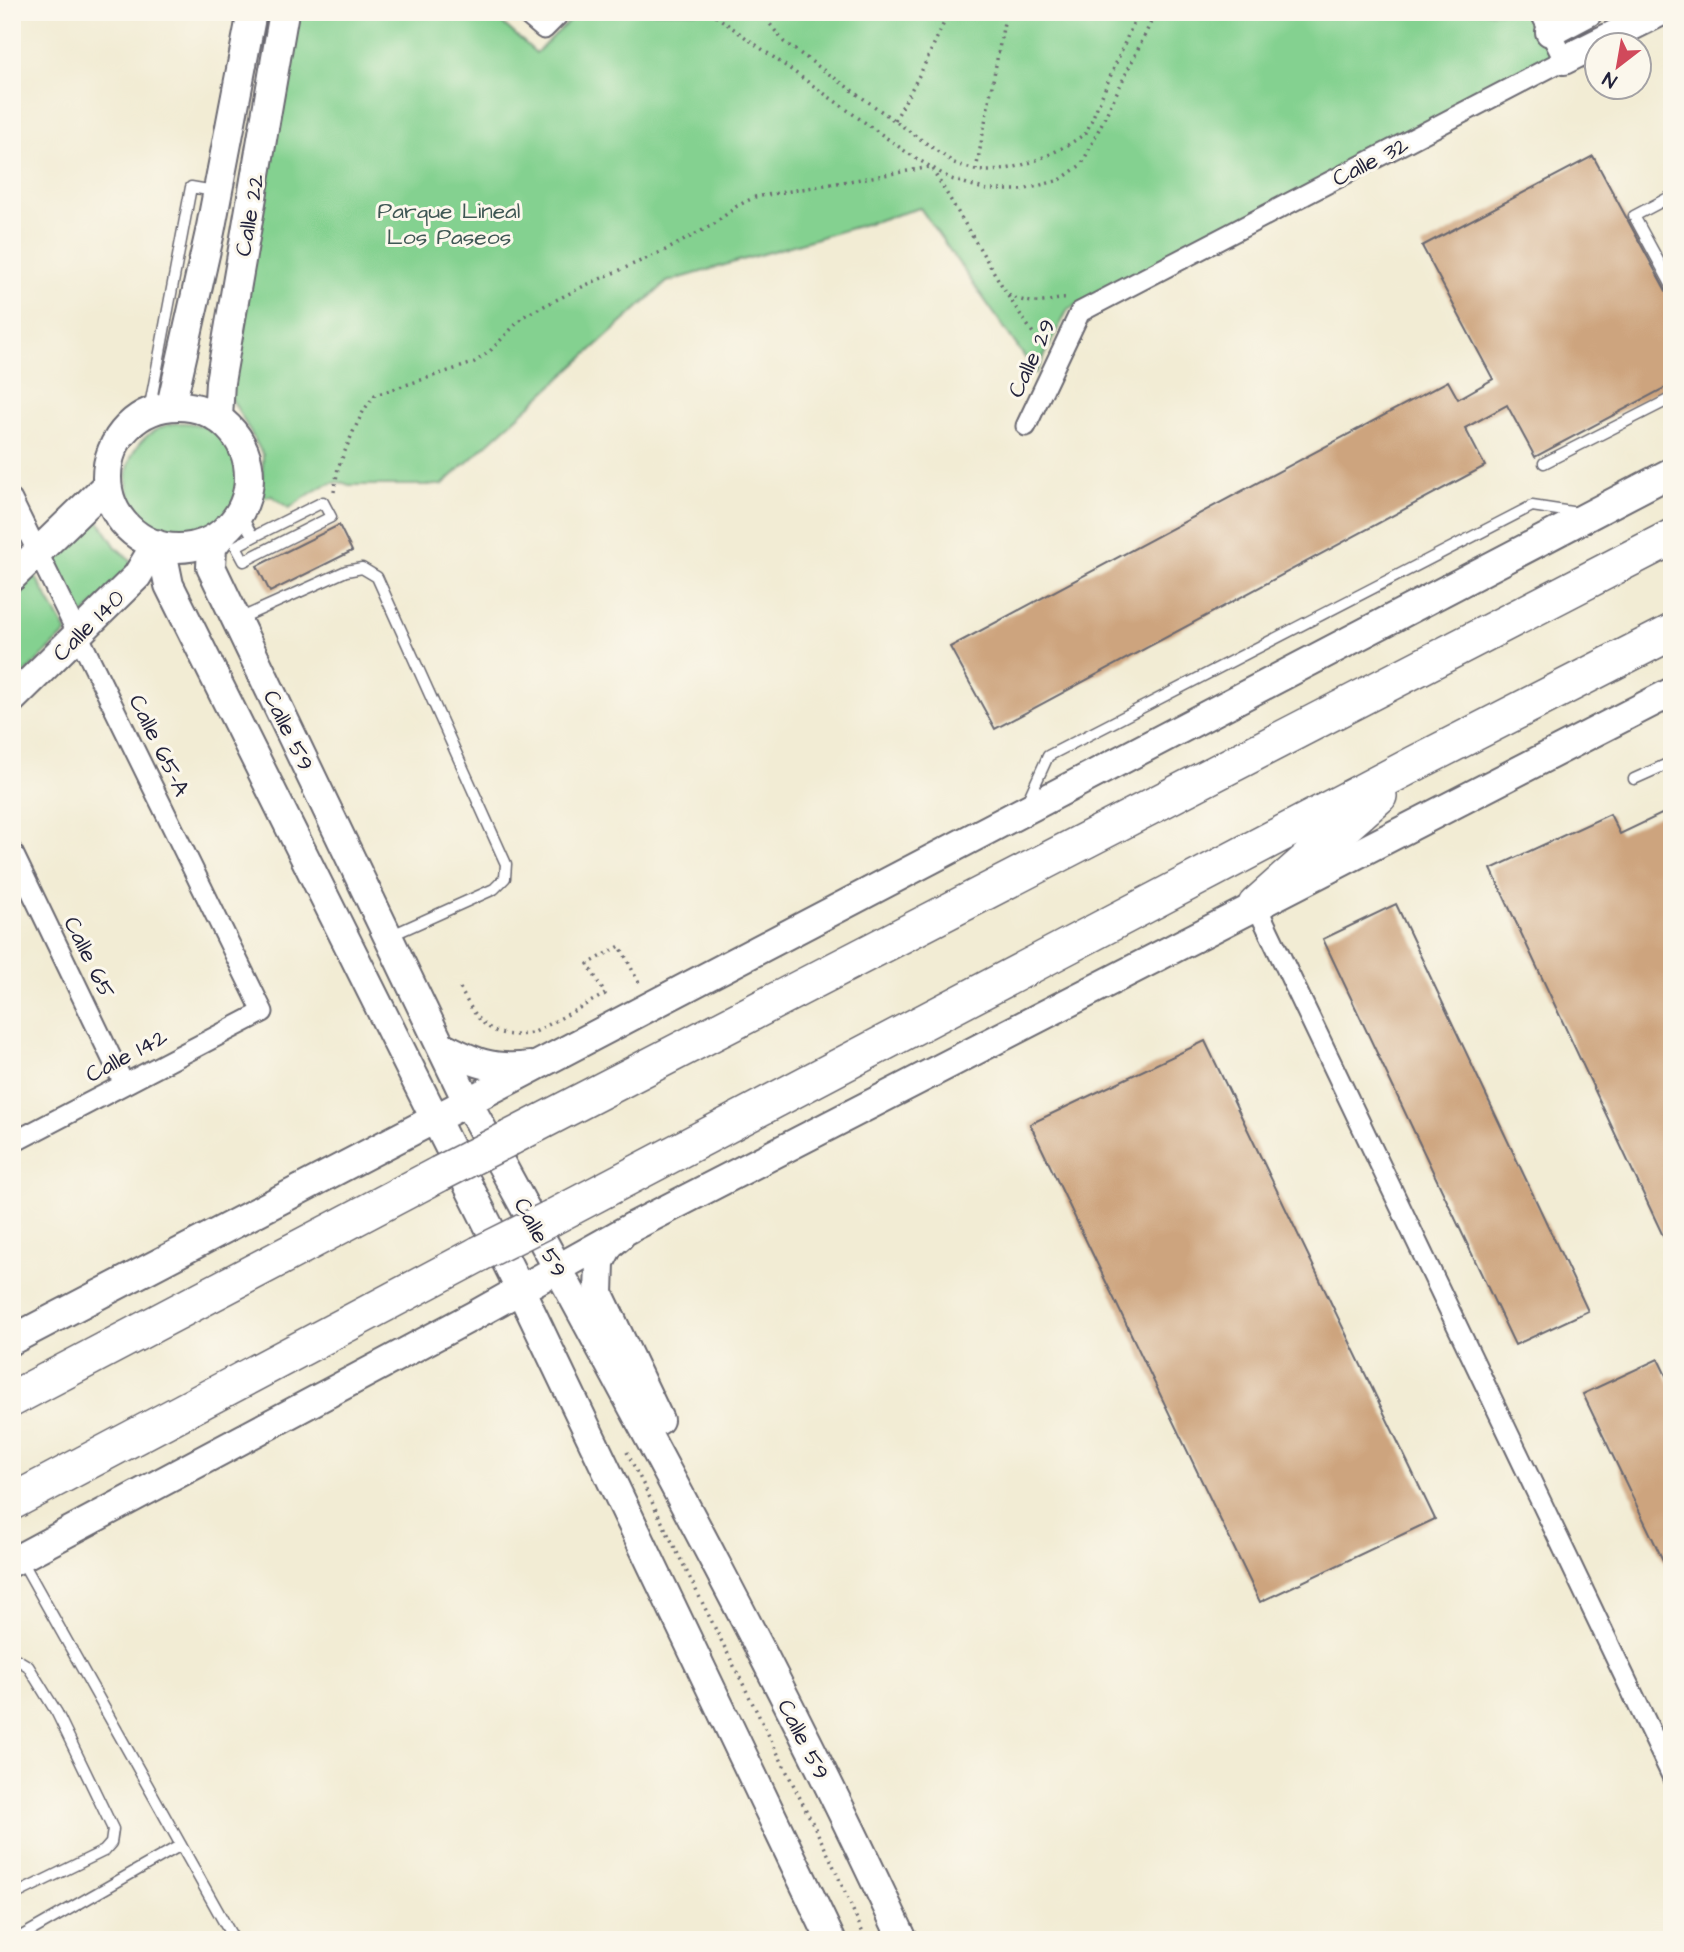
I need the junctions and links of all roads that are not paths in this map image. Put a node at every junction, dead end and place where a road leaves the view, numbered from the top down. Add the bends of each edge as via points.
1 (252, 12) edge
2 (284, 12) edge
3 (524, 12) edge
4 (561, 12) edge
5 (1588, 12) edge
6 (1660, 12) edge
7 (1545, 22) edge
8 (1564, 61) junction
9 (1672, 196) edge
10 (1672, 286) edge
11 (1084, 310) joint
12 (1672, 398) edge
13 (160, 408) junction
14 (218, 418) junction
15 (1026, 426) dead end
16 (1544, 463) dead end
17 (1672, 472) edge
18 (107, 485) junction
19 (12, 500) edge
20 (233, 520) junction
21 (253, 537) junction
22 (1670, 538) edge
23 (158, 545) junction
24 (38, 552) junction
25 (12, 577) edge
26 (236, 620) junction
27 (1672, 632) edge
28 (79, 633) junction
29 (1672, 692) edge
30 (12, 699) edge
31 (1416, 762) junction
32 (1672, 762) edge
33 (1634, 779) dead end
34 (12, 851) edge
35 (1256, 905) junction
36 (388, 937) junction
37 (263, 1012) joint
38 (440, 1045) junction
39 (540, 1065) junction
40 (124, 1084) junction
41 (467, 1101) junction
42 (434, 1118) junction
43 (12, 1143) edge
44 (632, 1227) junction
45 (558, 1268) junction
46 (520, 1289) junction
47 (12, 1340) edge
48 (12, 1399) edge
49 (12, 1502) edge
50 (712, 1556) junction
51 (16, 1560) edge
52 (12, 1660) edge
53 (1672, 1776) edge
54 (181, 1845) junction
55 (12, 1896) edge
56 (15, 1940) edge
57 (234, 1940) edge
58 (831, 1940) edge
59 (903, 1940) edge

1 - 13 main road, Calle 22 via 218,192
2 - 14 main road, Calle 22 via 220,382
3 - 4 street via 544,29
5 - 7 main road
6 - 8 main road, Calle 32
7 - 8 street
8 - 11 street, Calle 32
9 - 10 lane via 1634,216
11 - 15 street, Calle 29
12 - 16 lane
13 - 14 main road via 196,408
13 - 18 main road via 130,424 116,441 108,462
14 - 20 main road via 234,433 248,471 247,492
17 - 39 main road
18 - 23 main road via 122,521
18 - 24 main road
19 - 24 street, Calle 65-A
20 - 21 lane
20 - 23 main road via 207,541 184,547
20 - 26 main road, Calle 59 via 212,547 211,567
21 - 21 lane via 236,546 244,561 331,517 323,502
22 - 48 highway, bridge
23 - 28 main road, Calle 140 via 137,576
23 - 42 main road, Calle 59 via 169,585
24 - 25 main road
24 - 28 street, Calle 65-A
26 - 36 main road, Calle 59
26 - 36 lane via 346,571 362,568 377,577 506,864 505,878 494,889
27 - 31 highway
28 - 30 main road, Calle 140
28 - 37 street, Calle 65-A
29 - 35 main road
31 - 35 highway
31 - 49 highway, bridge
32 - 33 lane
34 - 40 street, Calle 65
35 - 44 main road
35 - 53 street
36 - 38 main road, Calle 59
37 - 40 street, Calle 142
38 - 39 main road via 493,1067
38 - 41 main road, Calle 59
39 - 41 main road
40 - 43 street, Calle 142
41 - 42 main road
41 - 45 main road, Calle 59
42 - 46 main road, Calle 59
42 - 47 main road
44 - 45 main road
44 - 50 main road via 609,1245 600,1262 599,1294 666,1435
45 - 46 main road
45 - 50 main road, Calle 59
46 - 51 main road
46 - 58 main road, Calle 59
50 - 59 main road, Calle 59
51 - 54 lane
52 - 55 lane via 28,1667 57,1713 113,1829 104,1851
54 - 56 lane
54 - 57 lane

